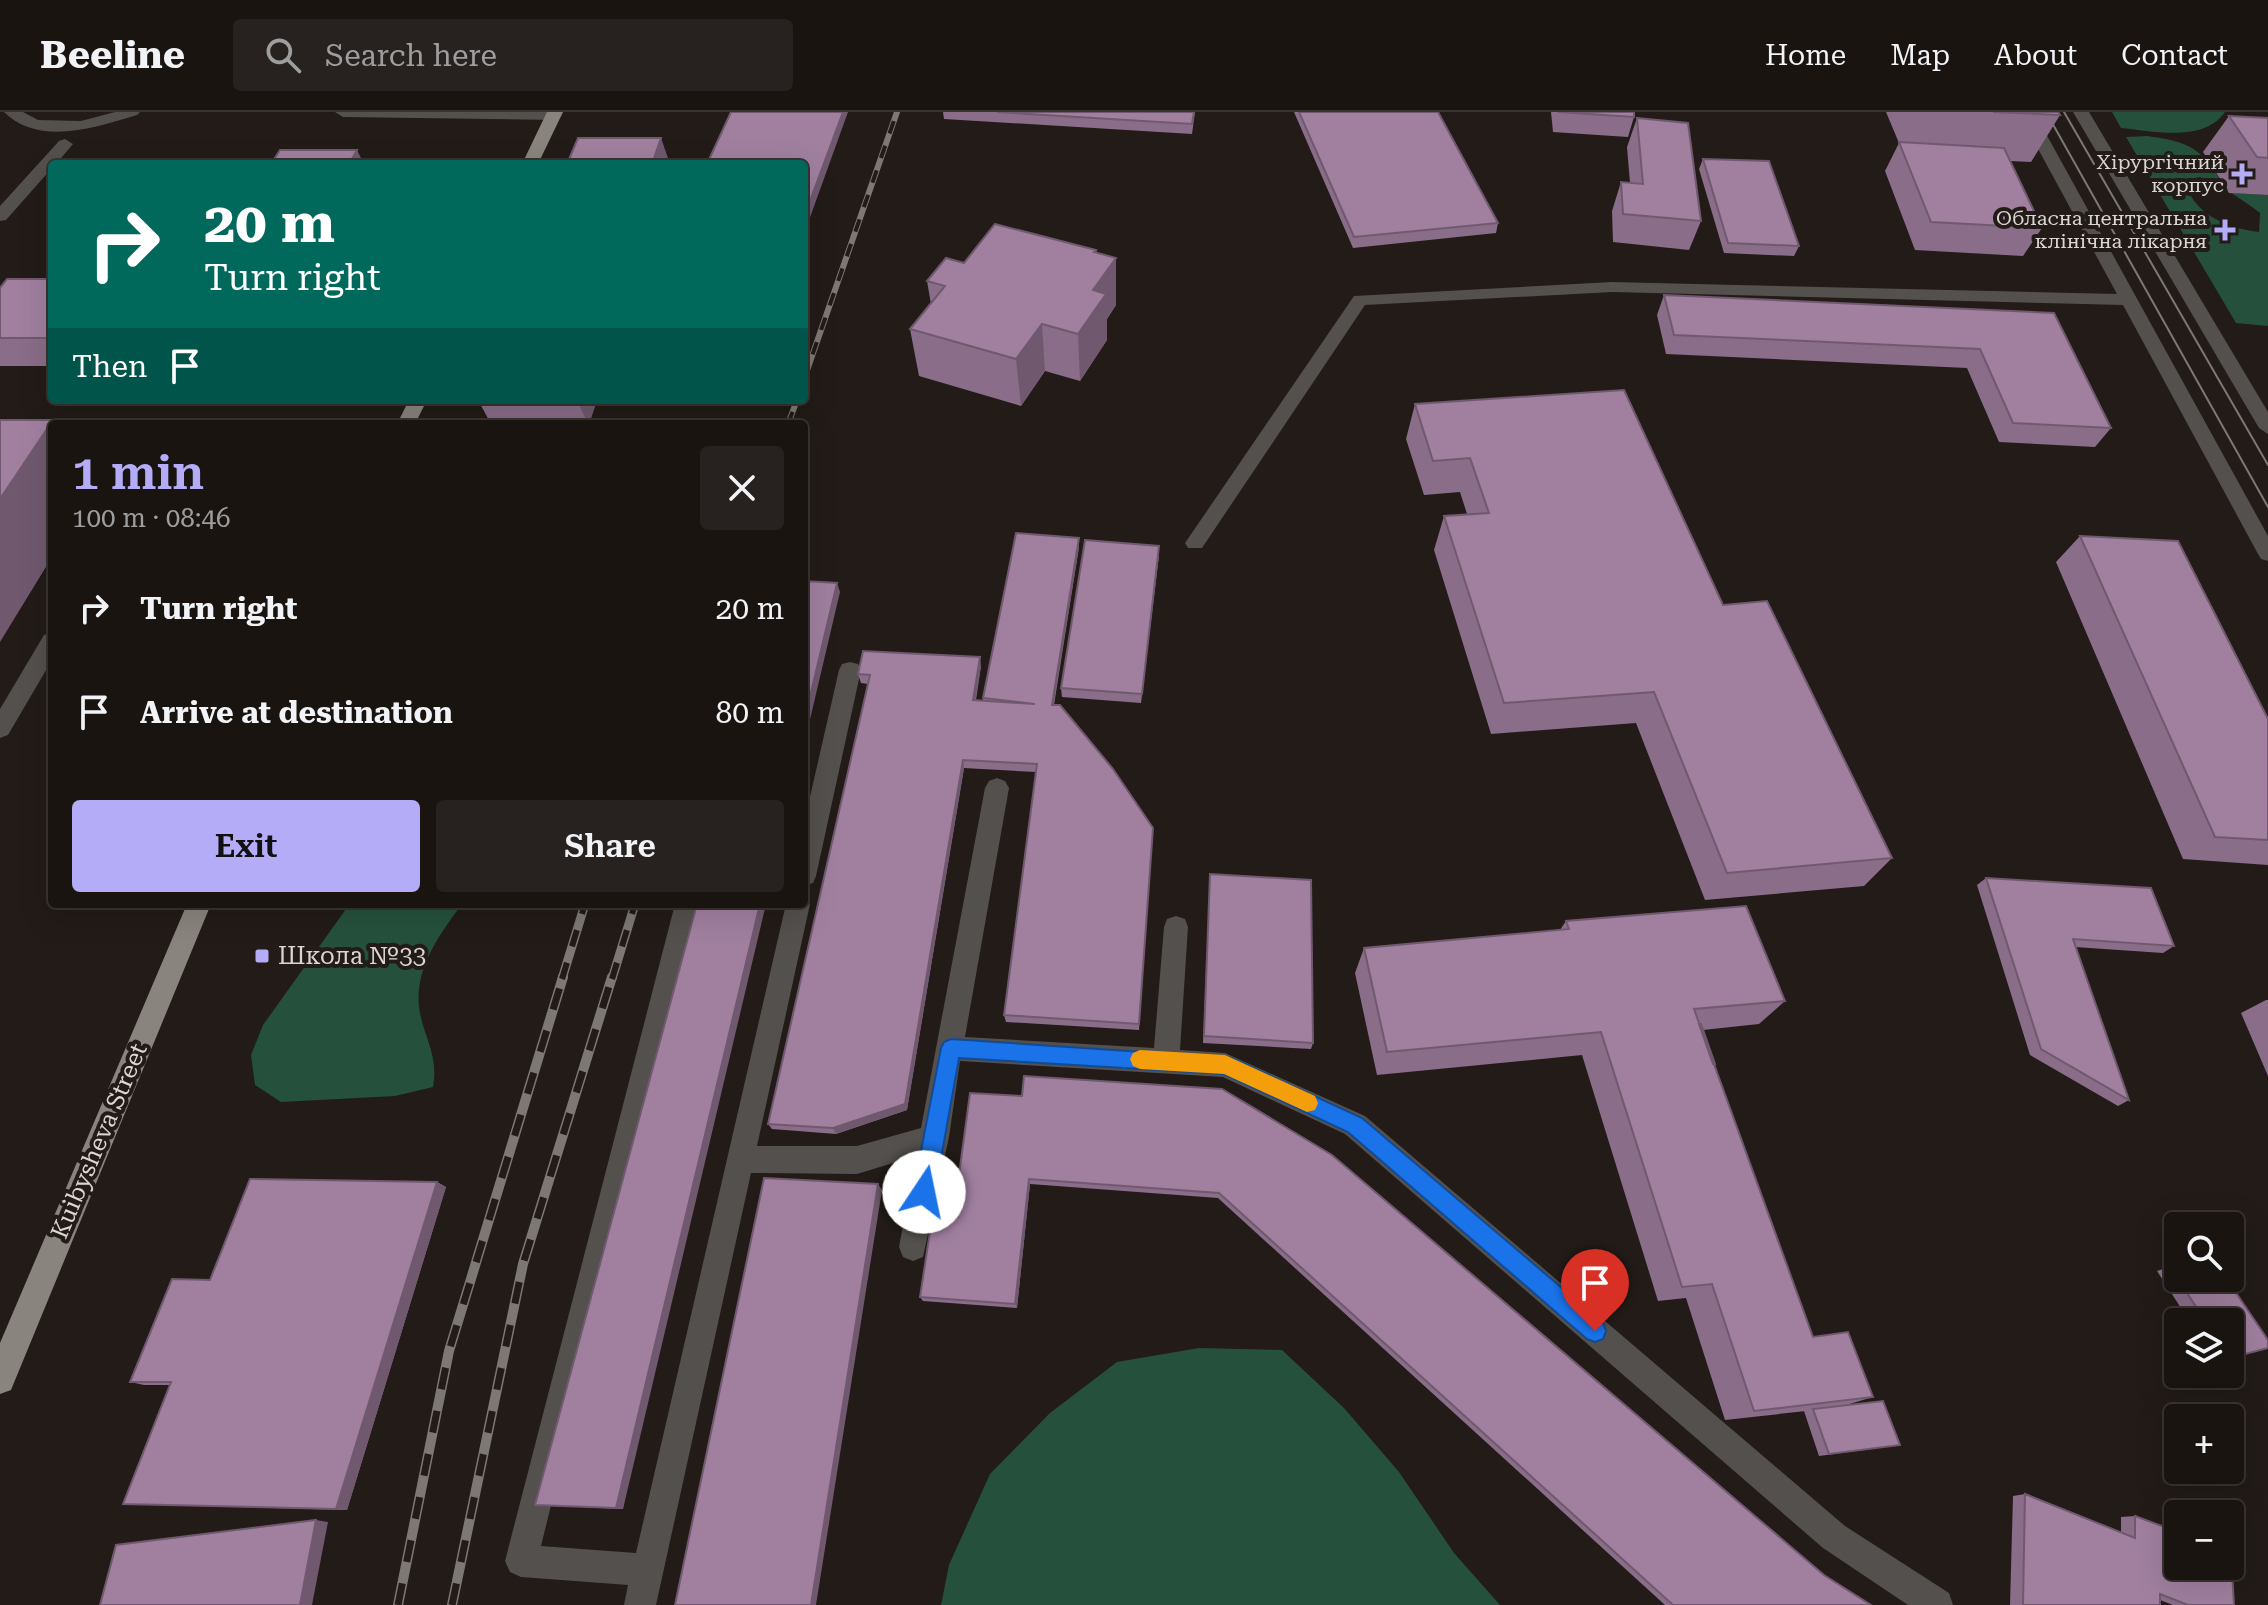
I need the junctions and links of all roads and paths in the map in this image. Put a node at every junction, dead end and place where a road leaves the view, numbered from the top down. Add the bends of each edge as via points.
1 (12, 112) edge
2 (132, 112) edge
3 (343, 112) edge
4 (2026, 112) edge
5 (2081, 112) edge
6 (554, 114) edge
7 (65, 144) dead end
8 (51, 160) edge
9 (532, 160) edge
10 (48, 163) edge
11 (0, 216) edge
12 (2129, 300) junction
13 (2268, 428) edge
14 (1195, 543) dead end
15 (2268, 554) edge
16 (48, 648) edge
17 (850, 670) dead end
18 (0, 729) edge
19 (997, 788) dead end
20 (808, 858) edge
21 (197, 908) edge
22 (686, 908) edge
23 (797, 908) edge
24 (1176, 927) dead end
25 (951, 1048) junction
26 (1166, 1061) junction
27 (935, 1137) junction
28 (740, 1159) junction
29 (913, 1247) dead end
30 (0, 1379) edge
31 (648, 1570) junction
32 (640, 1605) edge
33 (1937, 1605) edge

1 - 2 street via 35,125 82,126
3 - 6 street
4 - 12 street
5 - 13 street
6 - 9 main road
7 - 8 street
10 - 11 street
12 - 14 street via 1612,287 1360,300
12 - 15 street
16 - 18 street
17 - 20 street
19 - 25 street
21 - 30 main road, Kuibysheva Street
22 - 31 street via 521,1561
23 - 28 street
24 - 26 street
25 - 26 street
25 - 27 street
26 - 33 street via 1225,1065 1355,1125 1834,1537
27 - 28 street via 857,1160
27 - 29 street
28 - 31 street
31 - 32 street

